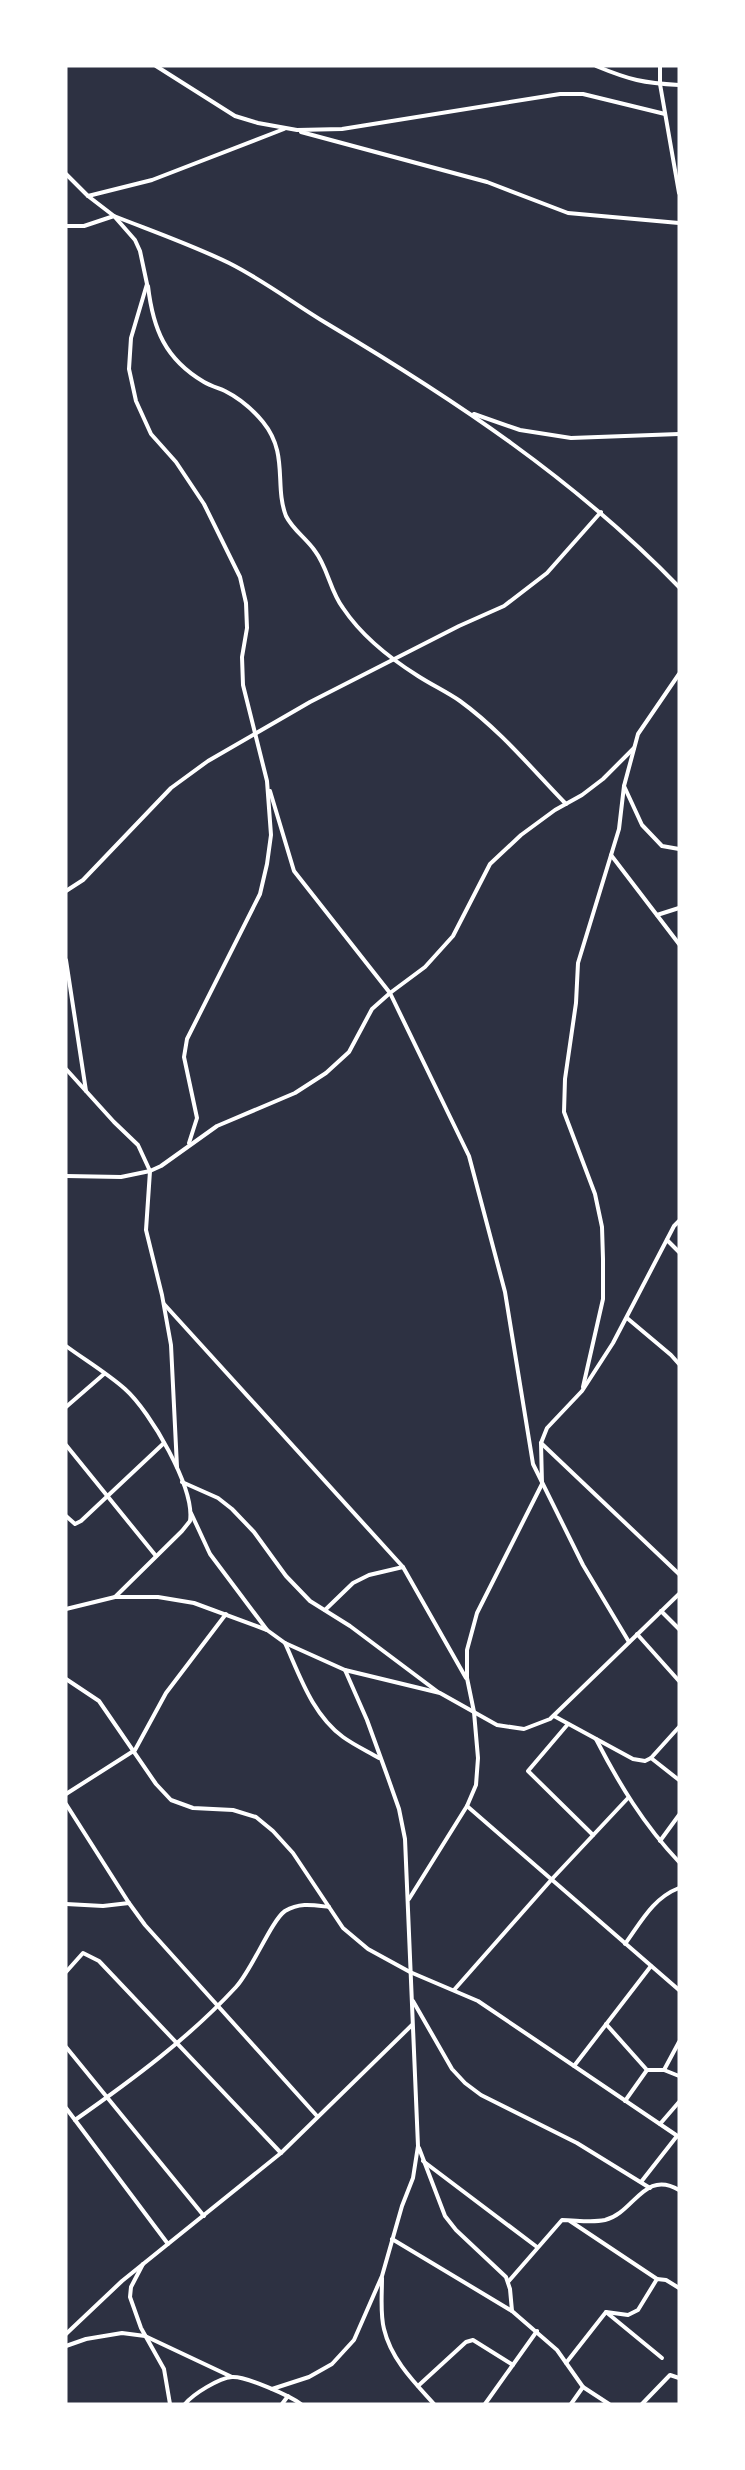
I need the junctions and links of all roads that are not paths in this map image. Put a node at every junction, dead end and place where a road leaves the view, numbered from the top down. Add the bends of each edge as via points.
1 (156, 66) edge
2 (596, 66) edge
3 (660, 66) edge
4 (660, 84) junction
5 (679, 85) edge
6 (665, 114) junction
7 (286, 129) junction
8 (297, 130) junction
9 (66, 174) edge
10 (679, 193) edge
11 (88, 196) junction
12 (114, 216) junction
13 (679, 222) edge
14 (66, 226) edge
15 (147, 284) junction
16 (469, 412) junction
17 (679, 434) edge
18 (601, 512) junction
19 (679, 587) edge
20 (396, 660) junction
21 (679, 674) edge
22 (255, 732) junction
23 (634, 748) junction
24 (267, 782) junction
25 (624, 786) junction
26 (566, 804) junction
27 (679, 849) edge
28 (611, 855) junction
29 (66, 891) edge
30 (679, 908) edge
31 (657, 915) junction
32 (679, 944) edge
33 (66, 960) edge
34 (390, 993) junction
35 (66, 1069) edge
36 (86, 1091) junction
37 (189, 1144) junction
38 (150, 1171) junction
39 (66, 1176) edge
40 (679, 1221) edge
41 (667, 1240) junction
42 (679, 1252) edge
43 (164, 1304) junction
44 (627, 1318) junction
45 (66, 1346) edge
46 (679, 1364) edge
47 (104, 1374) junction
48 (582, 1391) junction
49 (66, 1407) edge
50 (164, 1443) junction
51 (541, 1443) junction
52 (66, 1445) edge
53 (177, 1467) junction
54 (182, 1482) junction
55 (542, 1484) junction
56 (108, 1496) junction
57 (191, 1513) junction
58 (66, 1516) edge
59 (156, 1556) junction
60 (403, 1567) junction
61 (679, 1574) edge
62 (679, 1594) edge
63 (115, 1597) junction
64 (72, 1607) junction
65 (66, 1609) edge
66 (325, 1610) junction
67 (661, 1611) junction
68 (66, 1613) edge
69 (226, 1614) junction
70 (679, 1629) edge
71 (267, 1630) junction
72 (637, 1634) junction
73 (629, 1642) junction
74 (285, 1643) junction
75 (345, 1670) junction
76 (466, 1678) junction
77 (66, 1679) edge
78 (679, 1681) edge
79 (440, 1693) junction
80 (474, 1712) junction
81 (554, 1716) junction
82 (568, 1724) junction
83 (679, 1727) edge
84 (596, 1739) junction
85 (135, 1750) junction
86 (379, 1758) junction
87 (652, 1758) junction
88 (679, 1780) edge
89 (66, 1794) edge
90 (628, 1798) junction
91 (66, 1804) edge
92 (467, 1806) junction
93 (679, 1815) edge
94 (593, 1835) junction
95 (660, 1841) junction
96 (679, 1862) edge
97 (552, 1879) junction
98 (679, 1888) edge
99 (408, 1900) junction
100 (129, 1903) junction
101 (66, 1904) edge
102 (329, 1907) junction
103 (625, 1944) junction
104 (651, 1966) junction
105 (66, 1972) edge
106 (410, 1972) junction
107 (454, 1990) junction
108 (679, 1990) edge
109 (411, 1999) junction
110 (219, 2005) junction
111 (606, 2024) junction
112 (412, 2025) junction
113 (679, 2042) edge
114 (176, 2044) junction
115 (66, 2047) edge
116 (574, 2066) junction
117 (647, 2070) junction
118 (664, 2070) junction
119 (679, 2076) edge
120 (106, 2098) junction
121 (625, 2101) junction
122 (679, 2102) edge
123 (66, 2108) edge
124 (317, 2116) junction
125 (75, 2120) junction
126 (660, 2124) junction
127 (678, 2136) edge
128 (418, 2146) junction
129 (281, 2153) junction
130 (423, 2161) junction
131 (641, 2182) junction
132 (650, 2188) junction
133 (679, 2190) edge
134 (204, 2216) junction
135 (569, 2220) junction
136 (392, 2239) junction
137 (168, 2244) junction
138 (537, 2247) junction
139 (144, 2262) junction
140 (382, 2276) junction
141 (658, 2279) junction
142 (508, 2282) junction
143 (679, 2288) edge
144 (512, 2311) junction
145 (606, 2312) junction
146 (537, 2331) junction
147 (66, 2334) edge
148 (146, 2336) junction
149 (66, 2346) edge
150 (662, 2358) dead end
151 (566, 2363) junction
152 (513, 2364) junction
153 (232, 2377) junction
154 (679, 2378) edge
155 (418, 2386) junction
156 (583, 2387) junction
157 (272, 2389) junction
158 (288, 2396) junction
159 (170, 2404) edge
160 (185, 2404) edge
161 (282, 2404) edge
162 (301, 2404) edge
163 (434, 2404) edge
164 (485, 2404) edge
165 (571, 2404) edge
166 (610, 2404) edge
167 (642, 2404) edge

1 - 7 street via 235,116
2 - 4 street via 626,79
3 - 4 street
4 - 5 street
4 - 6 street
6 - 8 street via 583,94 560,94 352,127
6 - 10 street
7 - 8 street
7 - 11 street via 152,180
8 - 13 street via 487,182 568,213
9 - 11 street
11 - 12 street
12 - 14 street via 84,226
12 - 15 street via 135,240
12 - 16 street via 231,264
15 - 20 street via 152,315 173,357 205,383 226,391 263,422 275,443 281,466 286,514 315,551 330,588 343,609 373,642
15 - 22 street via 131,338 129,369 136,401 151,434 176,462 204,504 240,577 247,628 242,657 243,685
16 - 17 street via 520,430 571,438
16 - 18 street
18 - 19 street
18 - 20 street via 558,562 524,592 504,606
20 - 22 street
20 - 26 street via 460,702 503,737
21 - 23 street via 638,734
22 - 24 street
22 - 29 street via 171,788 83,880
23 - 25 street
23 - 26 street via 604,779
24 - 34 street via 294,871
24 - 37 street via 271,835 260,894 187,1039 184,1057 197,1118
25 - 27 street via 642,825 662,846
25 - 28 street via 619,829
26 - 34 street via 521,835 490,864 453,936 425,967
28 - 31 street
28 - 48 street via 578,963 565,1079 564,1112 595,1194 602,1227 603,1299
30 - 31 street
31 - 32 street
33 - 36 street
34 - 37 street via 372,1009 349,1052 326,1073 295,1093 217,1126
34 - 55 street via 469,1156 506,1292 529,1444
35 - 36 street
36 - 38 street via 138,1145
37 - 38 street
38 - 39 street via 121,1176
38 - 43 street via 146,1230
40 - 41 street
41 - 42 street
41 - 44 street
43 - 53 street via 171,1345
43 - 60 street
44 - 46 street
44 - 48 street
45 - 47 street
47 - 49 street
47 - 50 street via 126,1390
48 - 51 street via 547,1428
50 - 53 street
50 - 56 street
51 - 55 street
51 - 61 street
52 - 56 street
53 - 54 street
54 - 57 street
54 - 66 street via 218,1498 232,1509 254,1532 286,1576 310,1601
55 - 73 street via 583,1565
55 - 76 street via 477,1613 467,1650
56 - 58 street via 75,1524
56 - 59 street
57 - 59 street via 190,1521 182,1531
57 - 71 street via 210,1554
59 - 63 street
60 - 66 street via 369,1575 353,1583
60 - 76 street
62 - 67 street
63 - 64 street
63 - 69 street via 185,1601
64 - 65 street
64 - 68 street
66 - 79 street
67 - 70 street
67 - 72 street
69 - 71 street
69 - 85 street via 166,1693
71 - 74 street
72 - 73 street
72 - 78 street
73 - 81 street
74 - 75 street
74 - 86 street via 311,1701 324,1719 343,1737
75 - 79 street
75 - 86 street via 367,1720
76 - 80 street
77 - 85 street via 99,1701
79 - 80 street
80 - 81 street via 497,1725 524,1730
80 - 92 street via 478,1758 476,1784
81 - 82 street
82 - 84 street
82 - 94 street via 528,1771
83 - 87 street
84 - 87 street via 633,1759 645,1761
84 - 90 street
85 - 89 street
85 - 102 street via 156,1784 171,1800 193,1808 233,1810 256,1817 293,1853
86 - 99 street via 404,1831
87 - 88 street
90 - 94 street
90 - 95 street
91 - 100 street
92 - 97 street
92 - 99 street
93 - 95 street
94 - 97 street
95 - 96 street
97 - 103 street
97 - 107 street
98 - 103 street via 663,1895 654,1904
99 - 106 street
100 - 101 street via 103,1906
100 - 110 street via 172,1956
102 - 106 street via 344,1928 368,1950
102 - 110 street via 304,1904 284,1912 248,1974
103 - 104 street
104 - 108 street
104 - 111 street
105 - 114 street via 80,1954 88,1953
106 - 107 street
106 - 109 street
107 - 116 street via 478,2001
109 - 112 street
109 - 131 street via 452,2069 465,2083 481,2095 577,2143
110 - 114 street
110 - 124 street
111 - 116 street
111 - 117 street
112 - 124 street
112 - 128 street
113 - 118 street
114 - 120 street
114 - 129 street
115 - 120 street
116 - 121 street
117 - 118 street
117 - 121 street
118 - 119 street
120 - 125 street
120 - 134 street
121 - 126 street
122 - 126 street
123 - 125 street
124 - 129 street
125 - 137 street
126 - 127 street
127 - 131 street
128 - 130 street
128 - 136 street via 413,2178
129 - 134 street
130 - 138 street
130 - 142 street via 445,2216 500,2269
131 - 132 street
132 - 133 street via 662,2183
132 - 135 street via 606,2220
134 - 137 street
135 - 138 street via 556,2224
135 - 141 street
136 - 140 street
136 - 144 street
137 - 139 street
138 - 142 street
139 - 147 street
139 - 148 street via 131,2287 130,2297
140 - 155 street via 383,2328 388,2344
140 - 157 street via 354,2340 343,2353 332,2364 315,2373
141 - 143 street
141 - 145 street via 638,2310 628,2315
142 - 144 street
144 - 146 street
145 - 150 street
145 - 151 street
146 - 151 street
146 - 152 street
148 - 149 street via 122,2333
148 - 153 street
148 - 159 street via 164,2369
151 - 156 street
152 - 155 street via 473,2340 466,2342
152 - 164 street
153 - 157 street
153 - 160 street via 210,2385
154 - 167 street via 670,2375
155 - 163 street
156 - 165 street
156 - 166 street
157 - 158 street
158 - 161 street
158 - 162 street

